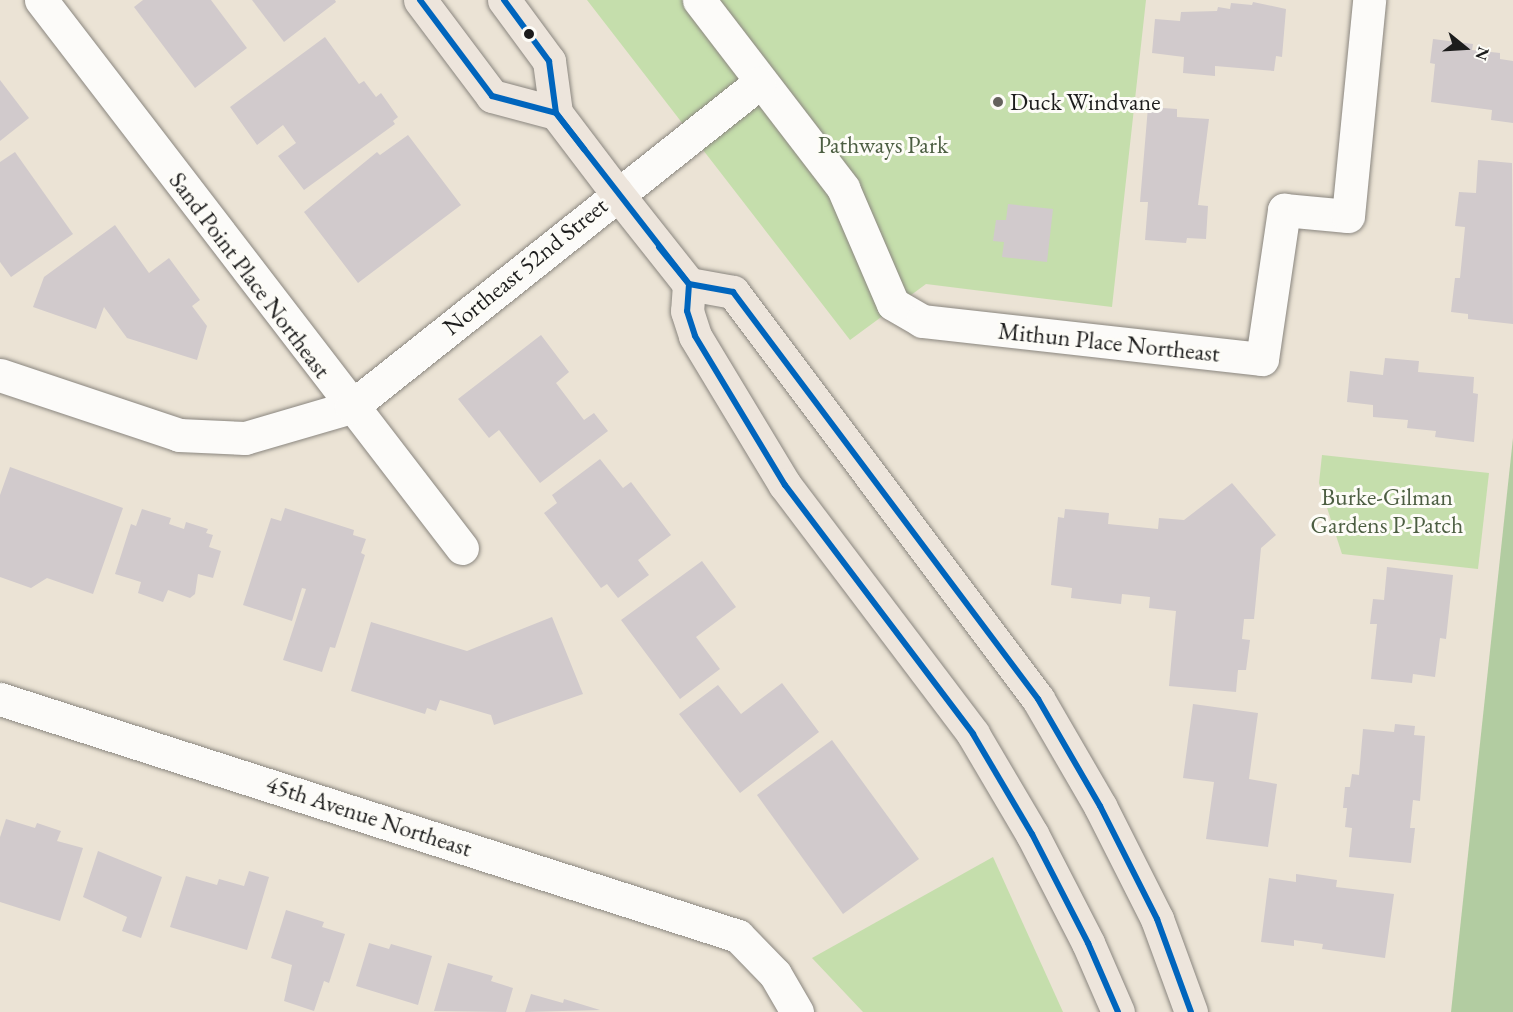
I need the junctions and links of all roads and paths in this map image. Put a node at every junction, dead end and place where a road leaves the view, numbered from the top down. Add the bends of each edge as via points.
1 (41, 0) edge
2 (420, 0) edge
3 (504, 0) edge
4 (699, 0) edge
5 (1369, 0) edge
6 (759, 83) junction
7 (556, 113) junction
8 (616, 192) junction
9 (689, 284) junction
10 (0, 375) edge
11 (351, 407) junction
12 (462, 548) dead end
13 (0, 699) edge
14 (796, 1012) edge
15 (1118, 1012) edge
16 (1191, 1012) edge

1 - 11 street, Sand Point Place Northeast
2 - 7 main road via 492,96
3 - 7 main road via 549,61
4 - 6 street, Mithun Place Northeast
5 - 6 street, Mithun Place Northeast via 1347,216 1284,210 1262,358 922,321 893,304 843,188
6 - 8 street, Northeast 52nd Street
7 - 8 main road
8 - 9 main road
8 - 11 street, Northeast 52nd Street
9 - 15 main road via 687,311 694,336 785,485 973,734 1073,913
9 - 16 main road via 733,292 1038,699 1100,806 1157,919
10 - 11 street via 179,435 245,438
11 - 12 street, Sand Point Place Northeast
13 - 14 street, 45th Avenue Northeast via 738,936 775,974

